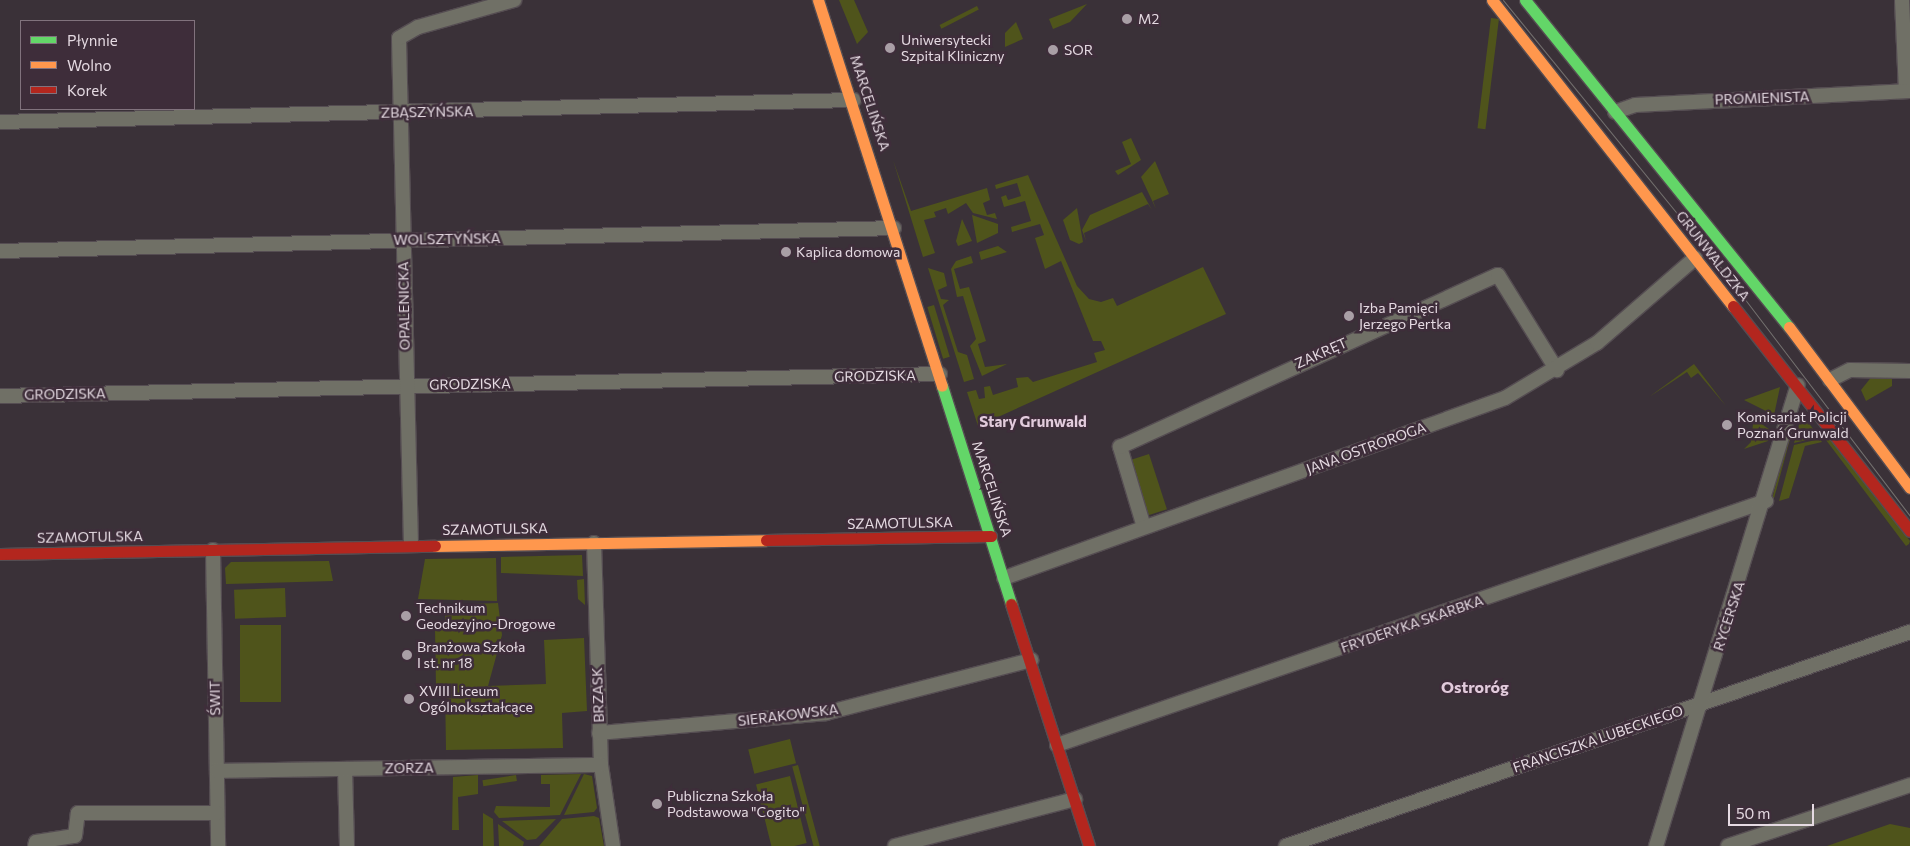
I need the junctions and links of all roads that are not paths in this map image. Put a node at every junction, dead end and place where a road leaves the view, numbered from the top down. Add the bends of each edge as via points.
1 (514, 0) edge
2 (818, 0) edge
3 (1492, 0) edge
4 (1525, 0) edge
5 (1902, 0) edge
6 (1908, 91) edge
7 (854, 100) junction
8 (400, 112) junction
9 (1615, 112) junction
10 (0, 122) edge
11 (1660, 170) junction
12 (1641, 186) junction
13 (894, 228) junction
14 (402, 241) junction
15 (0, 251) edge
16 (1695, 258) junction
17 (1557, 370) junction
18 (1910, 372) edge
19 (940, 374) junction
20 (1830, 380) junction
21 (1798, 385) junction
22 (405, 386) junction
23 (0, 396) edge
24 (1910, 488) edge
25 (1766, 501) junction
26 (1144, 527) junction
27 (1910, 531) edge
28 (991, 536) junction
29 (594, 543) junction
30 (411, 546) junction
31 (213, 550) junction
32 (0, 554) edge
33 (1004, 578) junction
34 (1910, 632) edge
35 (1031, 660) junction
36 (1702, 704) junction
37 (599, 733) junction
38 (1057, 745) junction
39 (601, 765) junction
40 (345, 769) junction
41 (217, 771) junction
42 (1910, 785) edge
43 (1075, 799) junction
44 (217, 813) junction
45 (35, 846) edge
46 (218, 846) edge
47 (347, 846) edge
48 (613, 846) edge
49 (895, 846) edge
50 (1090, 846) edge
51 (1286, 846) edge
52 (1656, 846) edge
53 (1728, 846) edge

1 - 8 street, OPALENICKA via 418,27 399,38
2 - 7 street, MARCELIŃSKA
3 - 12 street, GRUNWALDZKA
4 - 9 street, GRUNWALDZKA
5 - 6 street
6 - 9 street, PROMIENISTA via 1635,104
7 - 8 street, ZBĄSZYŃSKA
7 - 13 street, MARCELIŃSKA
8 - 10 street, ZBĄSZYŃSKA
8 - 14 street, OPALENICKA
9 - 11 street, GRUNWALDZKA
11 - 12 street
11 - 20 street, GRUNWALDZKA
12 - 16 street, GRUNWALDZKA
13 - 14 street, WOLSZTYŃSKA
13 - 19 street, MARCELIŃSKA
14 - 15 street, WOLSZTYŃSKA
14 - 22 street, OPALENICKA
16 - 17 street, JANA OSTROROGA via 1617,326
16 - 21 street, GRUNWALDZKA
17 - 26 street, JANA OSTROROGA via 1505,398
17 - 26 street, ZAKRĘT via 1498,275 1120,447
18 - 20 street via 1850,370
19 - 22 street, GRODZISKA
19 - 28 street, MARCELIŃSKA
20 - 24 street, GRUNWALDZKA
21 - 25 street, RYCERSKA
21 - 27 street, GRUNWALDZKA
22 - 23 street, GRODZISKA
22 - 30 street, OPALENICKA
25 - 36 street, RYCERSKA
25 - 38 street, FRYDERYKA SKARBKA
26 - 33 street, JANA OSTROROGA
28 - 29 street, SZAMOTULSKA
28 - 33 street, MARCELIŃSKA
29 - 30 street, SZAMOTULSKA
29 - 37 street, BRZASK
30 - 31 street, SZAMOTULSKA
31 - 32 street, SZAMOTULSKA
31 - 41 street, ŚWIT
33 - 35 street, MARCELIŃSKA
34 - 36 street, FRANCISZKA LUBECKIEGO
35 - 37 street, SIERAKOWSKA via 826,713
35 - 38 street, MARCELIŃSKA
36 - 51 street, FRANCISZKA LUBECKIEGO
36 - 52 street, RYCERSKA
37 - 39 street, BRZASK
38 - 43 street, MARCELIŃSKA
39 - 40 street, ZORZA
39 - 48 street, BRZASK
40 - 41 street, ZORZA
40 - 47 street
41 - 44 street, ŚWIT
42 - 53 street
43 - 49 street
43 - 50 street, MARCELIŃSKA
44 - 45 street via 78,813 75,836 36,842
44 - 46 street, ŚWIT

